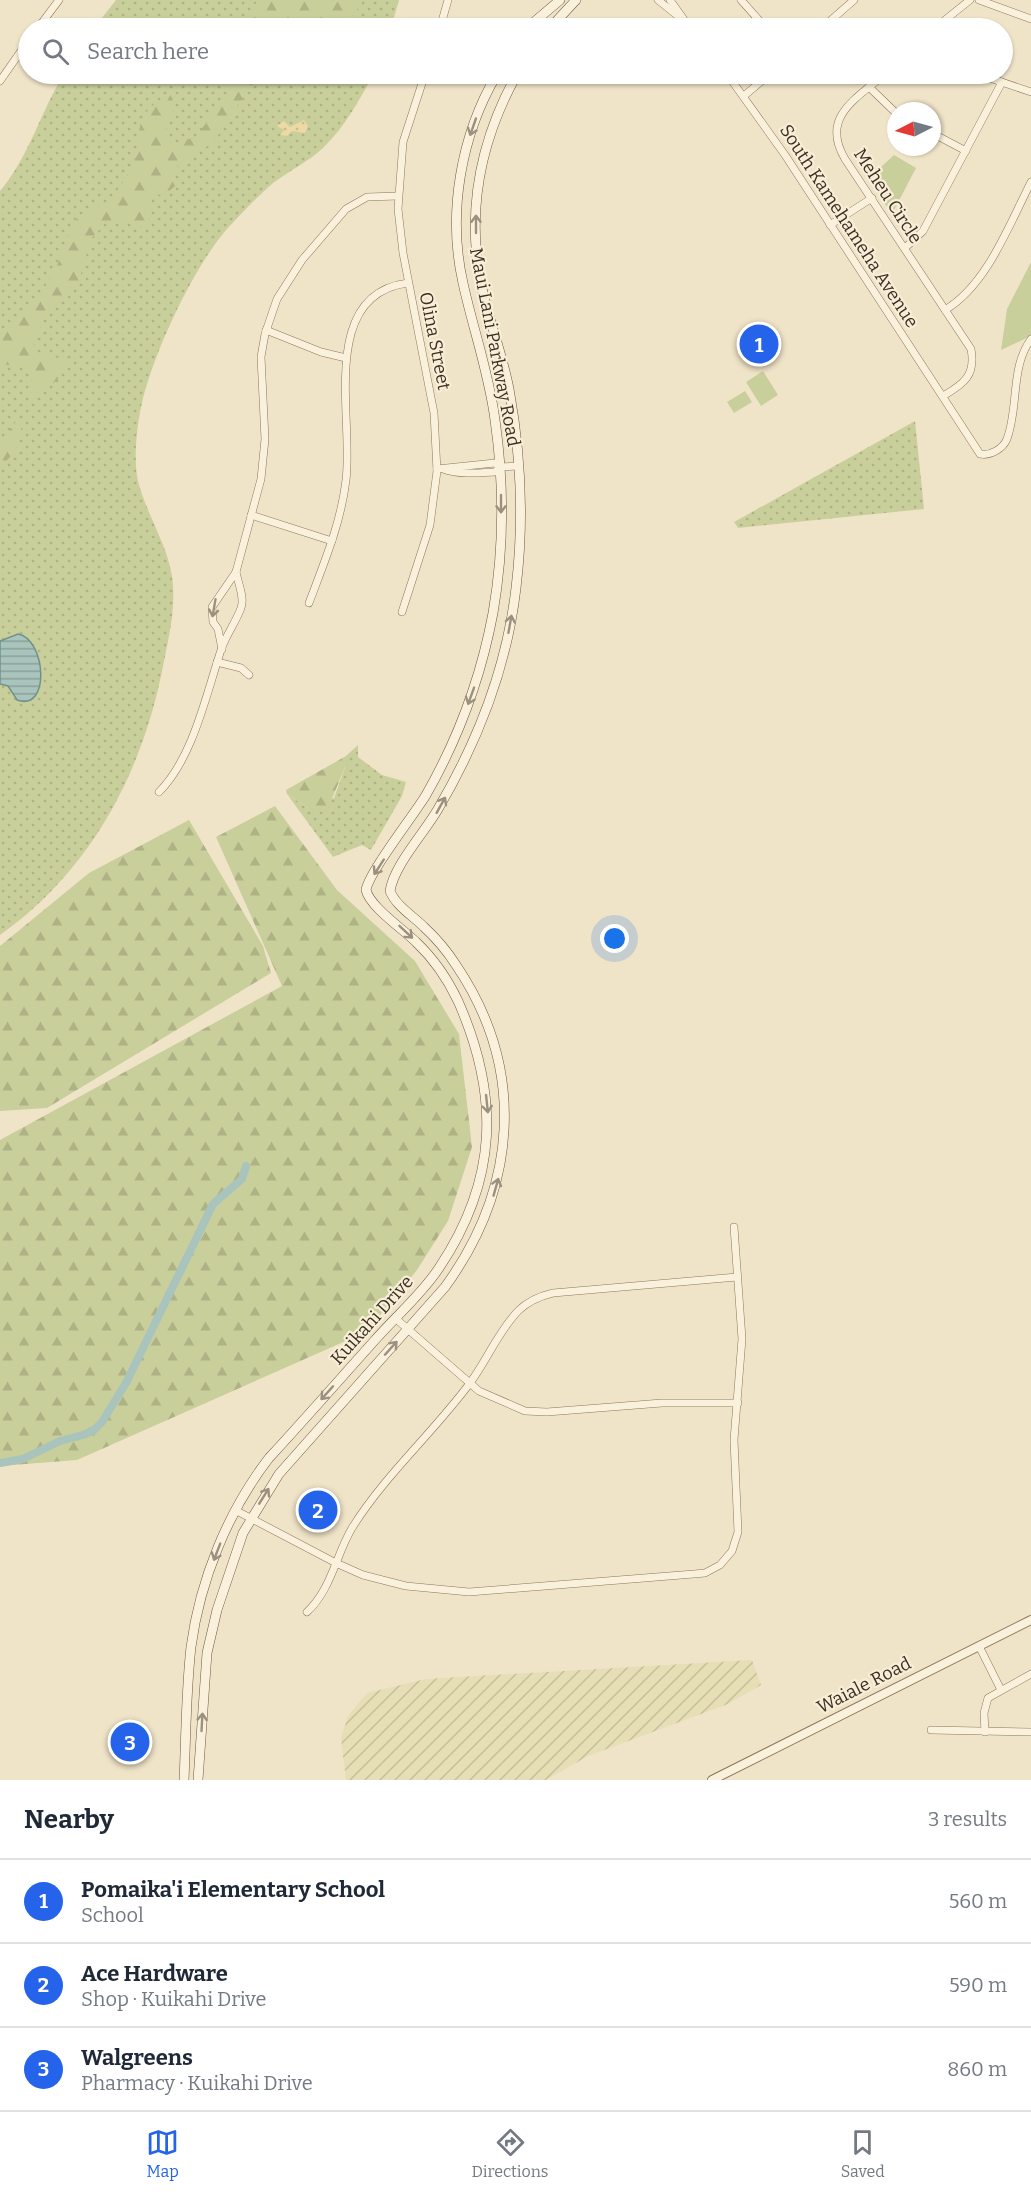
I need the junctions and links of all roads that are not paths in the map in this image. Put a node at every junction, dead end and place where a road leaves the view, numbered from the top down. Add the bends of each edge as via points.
1 (59, 0) edge
2 (448, 0) edge
3 (560, 0) edge
4 (576, 0) edge
5 (658, 0) edge
6 (670, 0) edge
7 (741, 0) edge
8 (854, 0) edge
9 (970, 0) edge
10 (979, 0) edge
11 (46, 18) edge
12 (443, 18) edge
13 (539, 18) edge
14 (559, 18) edge
15 (680, 18) edge
16 (682, 18) edge
17 (757, 18) edge
18 (833, 18) edge
19 (948, 18) edge
20 (1031, 19) edge
21 (18, 55) edge
22 (0, 81) edge
23 (422, 84) edge
24 (492, 84) edge
25 (512, 84) edge
26 (736, 84) edge
27 (758, 84) edge
28 (873, 84) edge
29 (1001, 84) edge
30 (1008, 84) edge
31 (869, 87) junction
32 (1031, 92) edge
33 (745, 95) junction
34 (887, 104) edge
35 (941, 138) edge
36 (966, 151) junction
37 (1031, 182) edge
38 (398, 196) junction
39 (872, 198) junction
40 (831, 225) junction
41 (905, 248) junction
42 (408, 283) junction
43 (945, 310) junction
44 (266, 330) junction
45 (1031, 339) edge
46 (346, 358) junction
47 (943, 396) junction
48 (519, 466) junction
49 (500, 467) junction
50 (440, 469) junction
51 (251, 515) junction
52 (332, 541) junction
53 (236, 572) junction
54 (309, 603) dead end
55 (402, 612) dead end
56 (222, 649) junction
57 (218, 662) junction
58 (249, 675) dead end
59 (159, 792) dead end
60 (366, 890) joint
61 (390, 891) joint
62 (734, 1227) dead end
63 (737, 1277) junction
64 (395, 1318) junction
65 (407, 1330) junction
66 (470, 1383) junction
67 (738, 1403) junction
68 (236, 1510) junction
69 (252, 1517) junction
70 (336, 1563) junction
71 (308, 1612) dead end
72 (1031, 1620) edge
73 (979, 1646) junction
74 (1031, 1674) edge
75 (1001, 1689) junction
76 (931, 1730) dead end
77 (985, 1732) junction
78 (1031, 1732) edge
79 (184, 1780) edge
80 (198, 1780) edge
81 (712, 1780) edge

1 - 11 street
2 - 12 street
3 - 13 main road
4 - 14 main road
5 - 15 street
6 - 16 street
7 - 17 street
8 - 18 street
9 - 19 street
10 - 20 street
21 - 22 street
23 - 38 street, Olina Street via 404,142
24 -> 49 main road, Maui Lani Parkway Road via 467,143 457,212 463,282 486,374
48 -> 25 main road, Maui Lani Parkway Road via 508,388 481,281 475,218 492,125
26 - 33 street, South Kamehameha Avenue
27 - 33 street
28 - 31 street, Meheu Circle
29 - 36 street
30 - 32 street
31 - 34 street
31 - 39 street, Meheu Circle via 839,117 835,139
33 - 40 street, South Kamehameha Avenue
35 - 36 street
36 - 41 street via 923,231
37 - 43 street via 979,279 963,299
38 - 42 street, Olina Street
38 - 44 street via 359,200 341,213 284,287
39 - 40 street
39 - 41 street, Meheu Circle
40 - 47 street, South Kamehameha Avenue
41 - 43 street, Meheu Circle
42 - 46 street via 385,288 368,300 354,328
42 - 50 street, Olina Street via 434,413
43 - 47 street, Meheu Circle via 971,349 973,359 969,377
44 - 46 street
44 - 51 street via 261,357 265,452
45 - 47 street, South Kamehameha Avenue via 1021,354 1006,441 994,453 980,454
46 - 52 street via 347,471
48 - 49 street
61 -> 48 main road, Maui Lani Parkway Road via 472,745 492,694 507,642 516,588
49 - 50 street via 495,472 481,473
49 -> 60 main road, Maui Lani Parkway Road via 501,549 493,613 478,677 455,739 426,795
50 - 55 street, Olina Street via 430,525
51 - 52 street
51 - 53 street
52 - 54 street
53 - 56 street via 241,608
53 -> 56 street via 212,607
56 - 57 street
57 - 58 street via 241,668
57 - 59 street via 206,703 176,770
60 -> 64 main road, Kuikahi Drive via 370,901 418,943 452,990 477,1047 488,1110 486,1152 474,1200 439,1269
65 -> 61 main road, Kuikahi Drive via 445,1287 475,1240 494,1194 506,1134 498,1060 480,1008 444,948
62 - 63 street
63 - 66 street via 540,1296 517,1312
63 - 67 street via 742,1339
64 - 65 street
64 -> 68 main road, Kuikahi Drive via 269,1458
65 - 66 street
69 -> 65 main road, Kuikahi Drive via 295,1454
66 - 67 street via 494,1400 536,1412 662,1403
66 - 70 street via 364,1510
67 - 70 street via 734,1464 737,1541 727,1559 713,1570 469,1592 406,1586
68 - 69 street
68 -> 79 main road, Kuikahi Drive via 216,1554 196,1618
69 - 70 street
80 -> 69 main road, Kuikahi Drive via 211,1634 234,1556
70 - 71 street via 320,1598
72 - 73 street, Waiale Road
73 - 75 street
73 - 81 street, Waiale Road
74 - 75 street
75 - 77 street via 985,1705
76 - 77 street
77 - 78 street

